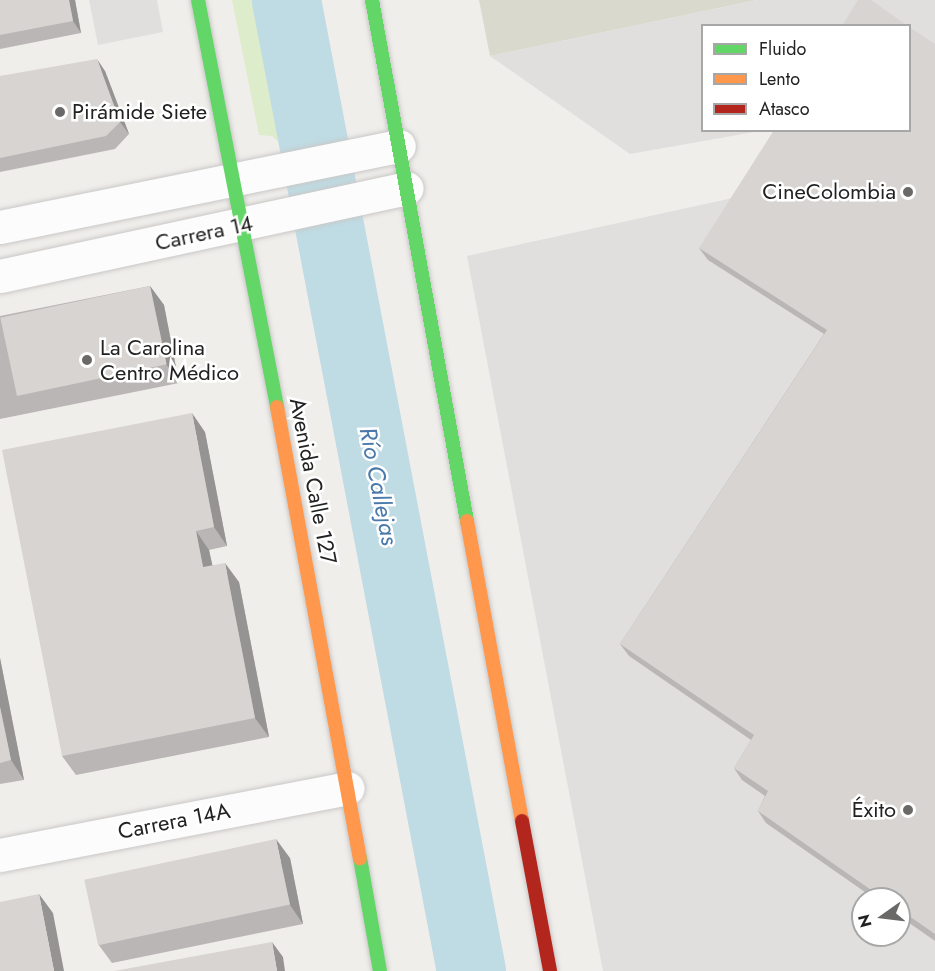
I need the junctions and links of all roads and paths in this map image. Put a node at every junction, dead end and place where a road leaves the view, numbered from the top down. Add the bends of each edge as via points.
1 (198, 0) edge
2 (372, 0) edge
3 (399, 146) junction
4 (234, 180) junction
5 (407, 188) junction
6 (243, 225) junction
7 (0, 227) edge
8 (0, 276) edge
9 (348, 788) junction
10 (0, 855) edge
11 (380, 971) edge
12 (550, 971) edge

1 - 4 main road, Avenida Calle 127
2 - 3 main road
3 - 4 street, Carrera 14
3 - 5 main road
4 - 6 main road, Avenida Calle 127
4 - 7 street, Carrera 14
5 - 6 street, Carrera 14
5 - 12 main road
6 - 8 street, Carrera 14
6 - 9 main road, Avenida Calle 127
9 - 10 street, Carrera 14A
9 - 11 main road, Avenida Calle 127

